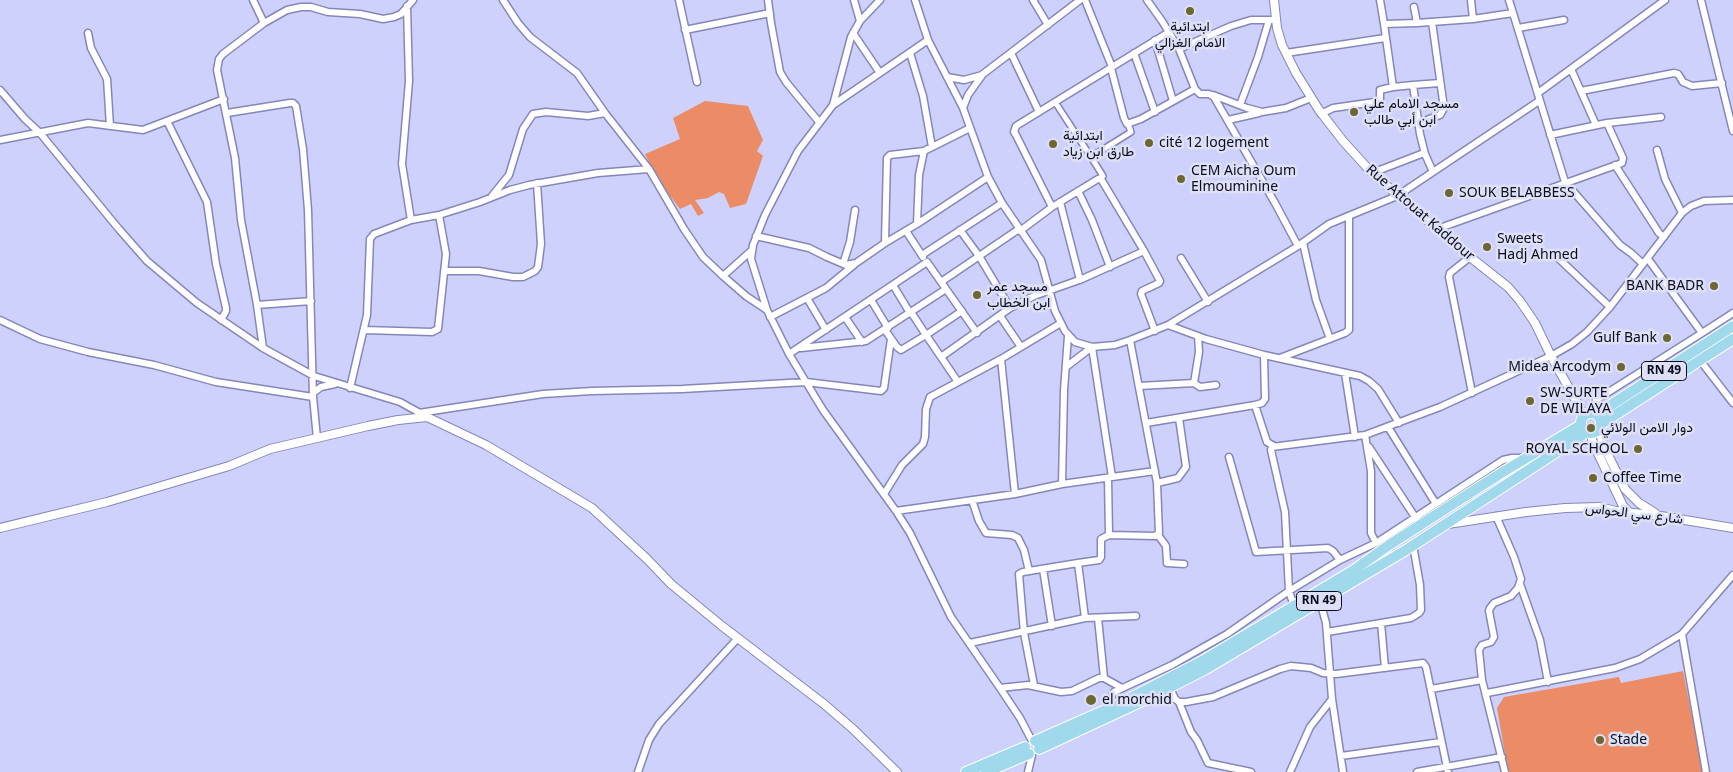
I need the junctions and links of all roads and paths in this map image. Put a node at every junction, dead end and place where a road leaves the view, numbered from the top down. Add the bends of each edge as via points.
1 (252, 0) edge
2 (413, 0) edge
3 (503, 0) edge
4 (679, 0) edge
5 (768, 0) edge
6 (854, 0) edge
7 (880, 0) edge
8 (916, 0) edge
9 (1033, 0) edge
10 (1081, 0) edge
11 (1147, 0) edge
12 (1274, 0) edge
13 (1380, 0) edge
14 (1471, 0) edge
15 (1509, 0) edge
16 (1665, 0) edge
17 (1701, 0) edge
18 (1656, 3) edge
19 (407, 6) junction
20 (1414, 7) dead end
21 (770, 13) junction
22 (1513, 13) junction
23 (1473, 19) junction
24 (1272, 20) junction
25 (1564, 20) dead end
26 (860, 21) junction
27 (264, 22) junction
28 (1417, 22) junction
29 (1432, 22) junction
30 (1384, 24) junction
31 (1048, 25) junction
32 (1518, 28) junction
33 (685, 30) junction
34 (1169, 32) junction
35 (88, 33) dead end
36 (853, 33) junction
37 (1385, 38) junction
38 (928, 40) junction
39 (1155, 40) junction
40 (1179, 50) junction
41 (910, 53) junction
42 (1011, 53) junction
43 (1134, 53) junction
44 (1286, 53) junction
45 (1111, 67) junction
46 (1571, 69) junction
47 (880, 73) junction
48 (983, 74) junction
49 (946, 77) junction
50 (697, 82) dead end
51 (1440, 83) junction
52 (1722, 83) junction
53 (1413, 85) junction
54 (1393, 88) junction
55 (1196, 89) junction
56 (0, 90) edge
57 (1580, 90) junction
58 (1538, 93) junction
59 (1213, 95) junction
60 (1311, 98) junction
61 (224, 99) junction
62 (1173, 101) junction
63 (1539, 101) junction
64 (1055, 102) junction
65 (833, 105) junction
66 (1240, 105) junction
67 (963, 108) junction
68 (1039, 112) junction
69 (1155, 112) junction
70 (1262, 112) junction
71 (227, 113) junction
72 (605, 113) junction
73 (1321, 114) junction
74 (1661, 117) dead end
75 (1228, 120) junction
76 (167, 121) junction
77 (820, 122) junction
78 (1607, 122) junction
79 (1419, 123) junction
80 (1128, 124) junction
81 (1596, 125) junction
82 (110, 126) junction
83 (970, 128) junction
84 (1733, 131) edge
85 (40, 132) junction
86 (1550, 135) junction
87 (0, 140) edge
88 (932, 147) junction
89 (1657, 150) dead end
90 (924, 151) junction
91 (1425, 154) junction
92 (1090, 156) junction
93 (1615, 165) junction
94 (649, 169) junction
95 (1433, 172) junction
96 (1372, 173) junction
97 (988, 177) junction
98 (1098, 179) junction
99 (1565, 182) junction
100 (537, 183) junction
101 (1078, 191) junction
102 (1398, 196) junction
103 (491, 197) junction
104 (1733, 200) edge
105 (1060, 202) junction
106 (1002, 203) junction
107 (1052, 207) junction
108 (855, 210) dead end
109 (1682, 213) junction
110 (439, 215) junction
111 (1349, 216) junction
112 (411, 220) junction
113 (917, 224) junction
114 (1437, 228) junction
115 (960, 230) junction
116 (1019, 230) junction
117 (906, 231) junction
118 (756, 236) junction
119 (1664, 236) junction
120 (885, 243) junction
121 (1300, 244) junction
122 (751, 251) junction
123 (1144, 251) junction
124 (922, 254) junction
125 (979, 256) junction
126 (1556, 256) dead end
127 (1470, 257) junction
128 (1182, 258) dead end
129 (927, 262) junction
130 (1646, 262) junction
131 (856, 263) junction
132 (843, 264) junction
133 (1110, 267) junction
134 (446, 270) junction
135 (723, 276) junction
136 (1080, 280) junction
137 (941, 282) junction
138 (893, 285) junction
139 (946, 289) junction
140 (1049, 290) junction
141 (807, 298) junction
142 (871, 300) junction
143 (312, 301) junction
144 (1208, 302) junction
145 (257, 305) junction
146 (1610, 307) junction
147 (1010, 308) junction
148 (962, 311) junction
149 (911, 312) junction
150 (1733, 313) edge
151 (769, 314) junction
152 (1000, 316) junction
153 (845, 317) junction
154 (0, 320) edge
155 (221, 320) junction
156 (1061, 323) junction
157 (1168, 325) junction
158 (1733, 326) edge
159 (886, 329) junction
160 (364, 330) junction
161 (826, 330) junction
162 (1155, 331) junction
163 (976, 333) junction
164 (1702, 333) junction
165 (926, 335) junction
166 (1068, 336) junction
167 (1198, 336) junction
168 (1733, 338) edge
169 (891, 339) junction
170 (1330, 339) junction
171 (1130, 340) junction
172 (862, 342) junction
173 (1021, 347) junction
174 (1092, 347) junction
175 (263, 348) junction
176 (799, 348) junction
177 (789, 354) junction
178 (1264, 355) junction
179 (1678, 355) junction
180 (1551, 356) junction
181 (941, 358) junction
182 (1001, 359) junction
183 (1278, 359) junction
184 (1700, 359) junction
185 (1066, 367) junction
186 (1346, 373) junction
187 (314, 376) junction
188 (806, 382) junction
189 (958, 382) junction
190 (1194, 383) junction
191 (336, 384) junction
192 (1216, 385) dead end
193 (1139, 386) junction
194 (350, 388) junction
195 (1472, 393) junction
196 (313, 395) junction
197 (1596, 400) dead end
198 (1733, 403) edge
199 (1255, 405) junction
200 (419, 412) junction
201 (427, 417) junction
202 (1179, 418) junction
203 (1146, 423) junction
204 (1399, 423) junction
205 (1591, 424) junction
206 (1388, 427) junction
207 (1365, 435) junction
208 (1354, 437) junction
209 (317, 438) junction
210 (1367, 443) junction
211 (1274, 446) junction
212 (1229, 457) dead end
213 (1525, 458) junction
214 (1155, 471) junction
215 (1110, 478) junction
216 (1157, 483) junction
217 (1062, 484) junction
218 (884, 494) junction
219 (1015, 494) junction
220 (972, 500) junction
221 (1436, 504) junction
222 (896, 511) junction
223 (1628, 512) junction
224 (1496, 516) junction
225 (1661, 516) junction
226 (1418, 521) junction
227 (1446, 524) junction
228 (0, 528) edge
229 (1733, 528) edge
230 (1158, 534) junction
231 (1109, 535) junction
232 (1376, 543) junction
233 (1413, 545) junction
234 (1287, 551) junction
235 (1360, 551) junction
236 (1340, 560) junction
237 (1368, 562) junction
238 (1078, 564) junction
239 (1184, 564) dead end
240 (1043, 569) junction
241 (1029, 571) junction
242 (1733, 575) edge
243 (1520, 584) junction
244 (1289, 591) junction
245 (1320, 601) junction
246 (1294, 606) junction
247 (1136, 616) dead end
248 (1085, 618) junction
249 (1098, 618) junction
250 (1381, 623) junction
251 (1052, 626) junction
252 (1327, 632) junction
253 (1024, 633) junction
254 (1682, 634) junction
255 (738, 638) junction
256 (970, 643) junction
257 (1385, 668) junction
258 (1330, 674) junction
259 (1104, 678) junction
260 (1482, 680) junction
261 (1548, 682) junction
262 (1034, 685) junction
263 (1000, 688) junction
264 (1122, 688) junction
265 (1170, 688) junction
266 (1430, 690) junction
267 (1486, 694) junction
268 (1332, 699) junction
269 (1179, 702) junction
270 (1113, 707) junction
271 (1441, 742) junction
272 (1032, 748) junction
273 (1340, 756) junction
274 (1502, 757) junction
275 (1447, 770) edge
276 (638, 772) edge
277 (897, 772) edge
278 (966, 772) edge
279 (986, 772) edge
280 (1028, 772) edge
281 (1251, 772) edge
282 (1290, 772) edge
283 (1343, 772) edge
284 (1417, 772) edge
285 (1505, 772) edge
286 (1706, 772) edge

1 - 27 street
2 - 19 street
3 - 72 street via 530,37 577,73
4 - 33 street
5 - 21 street
6 - 26 street
7 - 26 street
8 - 38 street
9 - 31 street
10 - 31 street
10 - 45 street
11 - 34 street
12 - 24 street, Rue Attouat Kaddour
13 - 30 street
14 - 23 street
15 - 22 street
16 - 18 street
17 - 52 street
18 - 46 street
19 - 27 street via 394,18 383,19 301,7
19 - 112 street via 409,81 402,164
20 - 28 street
21 - 33 street
21 - 77 street via 780,72
22 - 23 street
22 - 32 street
23 - 29 street
24 - 40 street via 1251,20 1231,26
24 - 44 street, Rue Attouat Kaddour
24 - 66 street
25 - 32 street
26 - 36 street
27 - 61 street via 219,59
28 - 29 street
28 - 30 street
29 - 51 street
30 - 37 street
31 - 42 street
32 - 58 street
33 - 50 street
34 - 39 street
34 - 40 street
35 - 82 street via 91,48 107,79
36 - 47 street
36 - 65 street
37 - 44 street
37 - 54 street
38 - 41 street
38 - 49 street
39 - 43 street
39 - 62 street
40 - 55 street
41 - 47 street
41 - 88 street via 923,96
42 - 48 street
42 - 68 street
43 - 45 street
43 - 69 street
44 - 60 street, Rue Attouat Kaddour
45 - 64 street
45 - 80 street
46 - 57 street
46 - 58 street
47 - 65 street
48 - 49 street via 964,80
48 - 67 street
49 - 67 street
51 - 53 street
51 - 79 street via 1443,111
52 - 57 street via 1692,86 1674,73
52 - 84 street
53 - 54 street
53 - 79 street
54 - 73 street via 1380,90 1380,99 1375,102 1333,108
55 - 59 street via 1200,94
55 - 62 street
56 - 85 street
57 - 81 street
58 - 63 street
59 - 66 street
59 - 75 street
60 - 70 street via 1286,108
60 - 73 street, Rue Attouat Kaddour
61 - 71 street
61 - 76 street
62 - 69 street
63 - 86 street
63 - 95 street
64 - 68 street
64 - 92 street
65 - 77 street
66 - 70 street
67 - 83 street
68 - 107 street via 1016,126 1014,132
69 - 80 street
70 - 75 street
71 - 143 street via 290,103 296,106 303,150
71 - 145 street via 241,220
72 - 94 street
72 - 103 street via 588,116 533,114 523,129 509,175
73 - 96 street, Rue Attouat Kaddour
74 - 78 street
75 - 121 street
76 - 82 street via 140,130
76 - 155 street via 207,202 226,308
77 - 118 street via 798,151
78 - 81 street
78 - 93 street via 1624,160
79 - 91 street
80 - 92 street via 1130,132
81 - 86 street
82 - 85 street via 88,123
83 - 88 street
83 - 97 street
85 - 87 street
85 - 155 street via 147,261
86 - 99 street
88 - 90 street
89 - 109 street via 1665,179
90 - 113 street via 918,175
90 - 120 street via 887,158
91 - 95 street
91 - 96 street
92 - 98 street via 1103,176
93 - 99 street
93 - 119 street
94 - 100 street
94 - 135 street via 695,248
95 - 102 street
96 - 102 street, Rue Attouat Kaddour
97 - 106 street
97 - 113 street
98 - 101 street
98 - 123 street via 1107,188
99 - 114 street
99 - 130 street via 1620,245
100 - 103 street
100 - 134 street via 541,244 535,271 523,277 513,277
101 - 105 street
101 - 133 street
102 - 111 street
102 - 114 street, Rue Attouat Kaddour
103 - 110 street
104 - 109 street via 1704,201
105 - 107 street
105 - 136 street
106 - 115 street
106 - 116 street
107 - 116 street
108 - 132 street
109 - 119 street
110 - 112 street
110 - 134 street via 445,242
111 - 121 street via 1329,224
111 - 170 street via 1349,328
112 - 160 street via 378,232 370,239
113 - 117 street
114 - 127 street, Rue Attouat Kaddour
115 - 124 street
115 - 125 street
116 - 125 street
116 - 140 street via 1041,260
117 - 120 street
117 - 124 street
118 - 122 street
118 - 132 street via 809,248
119 - 130 street
120 - 131 street
121 - 144 street
121 - 170 street
122 - 135 street
122 - 151 street
123 - 133 street
123 - 162 street via 1160,281 1140,294
124 - 129 street
125 - 137 street
125 - 147 street
126 - 146 street
127 - 180 street, Rue Attouat Kaddour via 1508,287 1520,301
127 - 195 street via 1449,277
128 - 144 street
129 - 137 street
129 - 138 street
130 - 146 street
130 - 164 street
131 - 132 street
131 - 141 street via 836,282
133 - 136 street
134 - 160 street via 437,330
135 - 151 street
136 - 140 street
137 - 139 street
138 - 142 street
138 - 149 street
139 - 148 street
139 - 149 street
140 - 147 street
140 - 156 street
141 - 151 street
141 - 161 street
142 - 153 street
142 - 159 street
143 - 145 street
143 - 187 street
144 - 157 street
145 - 175 street
146 - 180 street via 1587,332
147 - 152 street
148 - 163 street
148 - 165 street
149 - 159 street
149 - 165 street
150 - 164 street
151 - 177 street
152 - 163 street
152 - 173 street
153 - 161 street
153 - 172 street
154 - 196 street via 40,339 88,352 216,382
155 - 175 street
156 - 166 street
156 - 173 street
157 - 162 street
157 - 167 street
158 - 179 main road, RN 49
159 - 169 street
159 - 172 street
160 - 194 street
161 - 176 street
162 - 171 street
163 - 181 street
164 - 179 street
165 - 169 street via 901,350
165 - 181 street
166 - 174 street
166 - 185 street
167 - 178 street
167 - 190 street via 1200,352
168 - 184 main road, RN 49
169 - 188 street via 882,390
170 - 183 street
171 - 174 street
171 - 193 street
172 - 176 street
173 - 182 street
174 - 185 street
174 - 215 street
175 - 187 street
176 - 177 street
177 - 188 street
178 - 183 street
178 - 199 street via 1265,399
179 - 197 street
179 - 205 main road, RN 49
180 - 195 street
180 - 205 street, Rue Attouat Kaddour
181 - 189 street
182 - 189 street
182 - 219 street
183 - 186 street
184 - 198 street
184 - 205 main road, RN 49
185 - 217 street
186 - 204 street via 1360,376 1374,385
186 - 208 street
187 - 191 street
187 - 196 street
188 - 200 street via 556,392
188 - 218 street
189 - 218 street via 930,397 923,444 906,460
190 - 192 street via 1200,387
190 - 193 street
191 - 194 street
191 - 196 street via 321,387
193 - 203 street
194 - 200 street via 400,402
195 - 204 street
196 - 209 street
199 - 202 street
199 - 211 street via 1267,442
200 - 201 street
201 - 209 street
201 - 255 street via 486,444 585,502 671,584
202 - 203 street
202 - 216 street via 1186,467 1178,478
203 - 214 street
204 - 206 street
205 - 213 main road, RN 49
205 - 223 street via 1594,445
205 - 225 street via 1628,492
205 - 227 main road, RN 49
206 - 207 street
206 - 221 street
207 - 208 street
207 - 210 street
208 - 211 street
209 - 228 street via 270,449 229,466 107,502
210 - 226 street
210 - 232 street via 1372,471 1371,533
211 - 234 street via 1271,450 1285,512
212 - 234 street via 1255,550
213 - 221 street via 1503,460
213 - 226 main road, RN 49
214 - 215 street
214 - 216 street
215 - 217 street
215 - 231 street
216 - 230 street
217 - 219 street
218 - 222 street
219 - 220 street
220 - 222 street
220 - 241 street via 986,533 1018,538
221 - 226 street
222 - 256 street via 951,617
223 - 224 street, شارع سي الحواس via 1599,507 1566,508
223 - 225 street, شارع سي الحواس
224 - 227 street, شارع سي الحواس
224 - 243 street via 1519,572
225 - 229 street, شارع سي الحواس
226 - 232 street
226 - 237 main road, RN 49
227 - 233 main road, RN 49
230 - 231 street
230 - 239 street via 1166,546 1167,563
231 - 238 street via 1101,539 1101,558
232 - 235 street
233 - 245 main road, RN 49
233 - 250 street via 1422,610 1411,618
234 - 236 street via 1328,548
234 - 244 street
235 - 236 street
235 - 237 street
236 - 244 street
237 - 246 main road, RN 49
238 - 240 street
238 - 248 street
240 - 241 street
240 - 251 street
241 - 253 street via 1019,574
242 - 254 street
243 - 260 street via 1511,596 1490,608 1494,637 1479,650
243 - 261 street via 1540,640
244 - 246 street
244 - 264 street via 1206,646
245 - 252 street
245 - 265 main road, RN 49
246 - 270 main road, RN 49 via 1183,672
247 - 249 street
248 - 249 street
248 - 251 street
249 - 259 street
250 - 252 street
250 - 257 street
251 - 253 street
252 - 258 street
253 - 256 street
253 - 262 street
254 - 261 street via 1628,664
254 - 286 street
255 - 276 street via 659,724 649,740
255 - 277 street via 824,704
256 - 263 street
257 - 258 street
257 - 266 street via 1424,663
258 - 268 street
258 - 269 street via 1291,666 1213,697
259 - 262 street via 1072,691 1061,692
259 - 264 street
260 - 266 street
260 - 267 street
261 - 267 street
262 - 263 street
263 - 272 street via 1020,718
264 - 270 street via 1112,695
265 - 269 street
265 - 272 main road, RN 49
266 - 271 street
267 - 274 street
268 - 273 street
268 - 282 street via 1310,727
269 - 281 street via 1208,763
270 - 272 main road, RN 49
271 - 273 street
271 - 275 street
272 - 278 main road, RN 49
272 - 279 main road, RN 49
272 - 280 street
273 - 283 street
274 - 275 street
274 - 285 street
275 - 284 street

